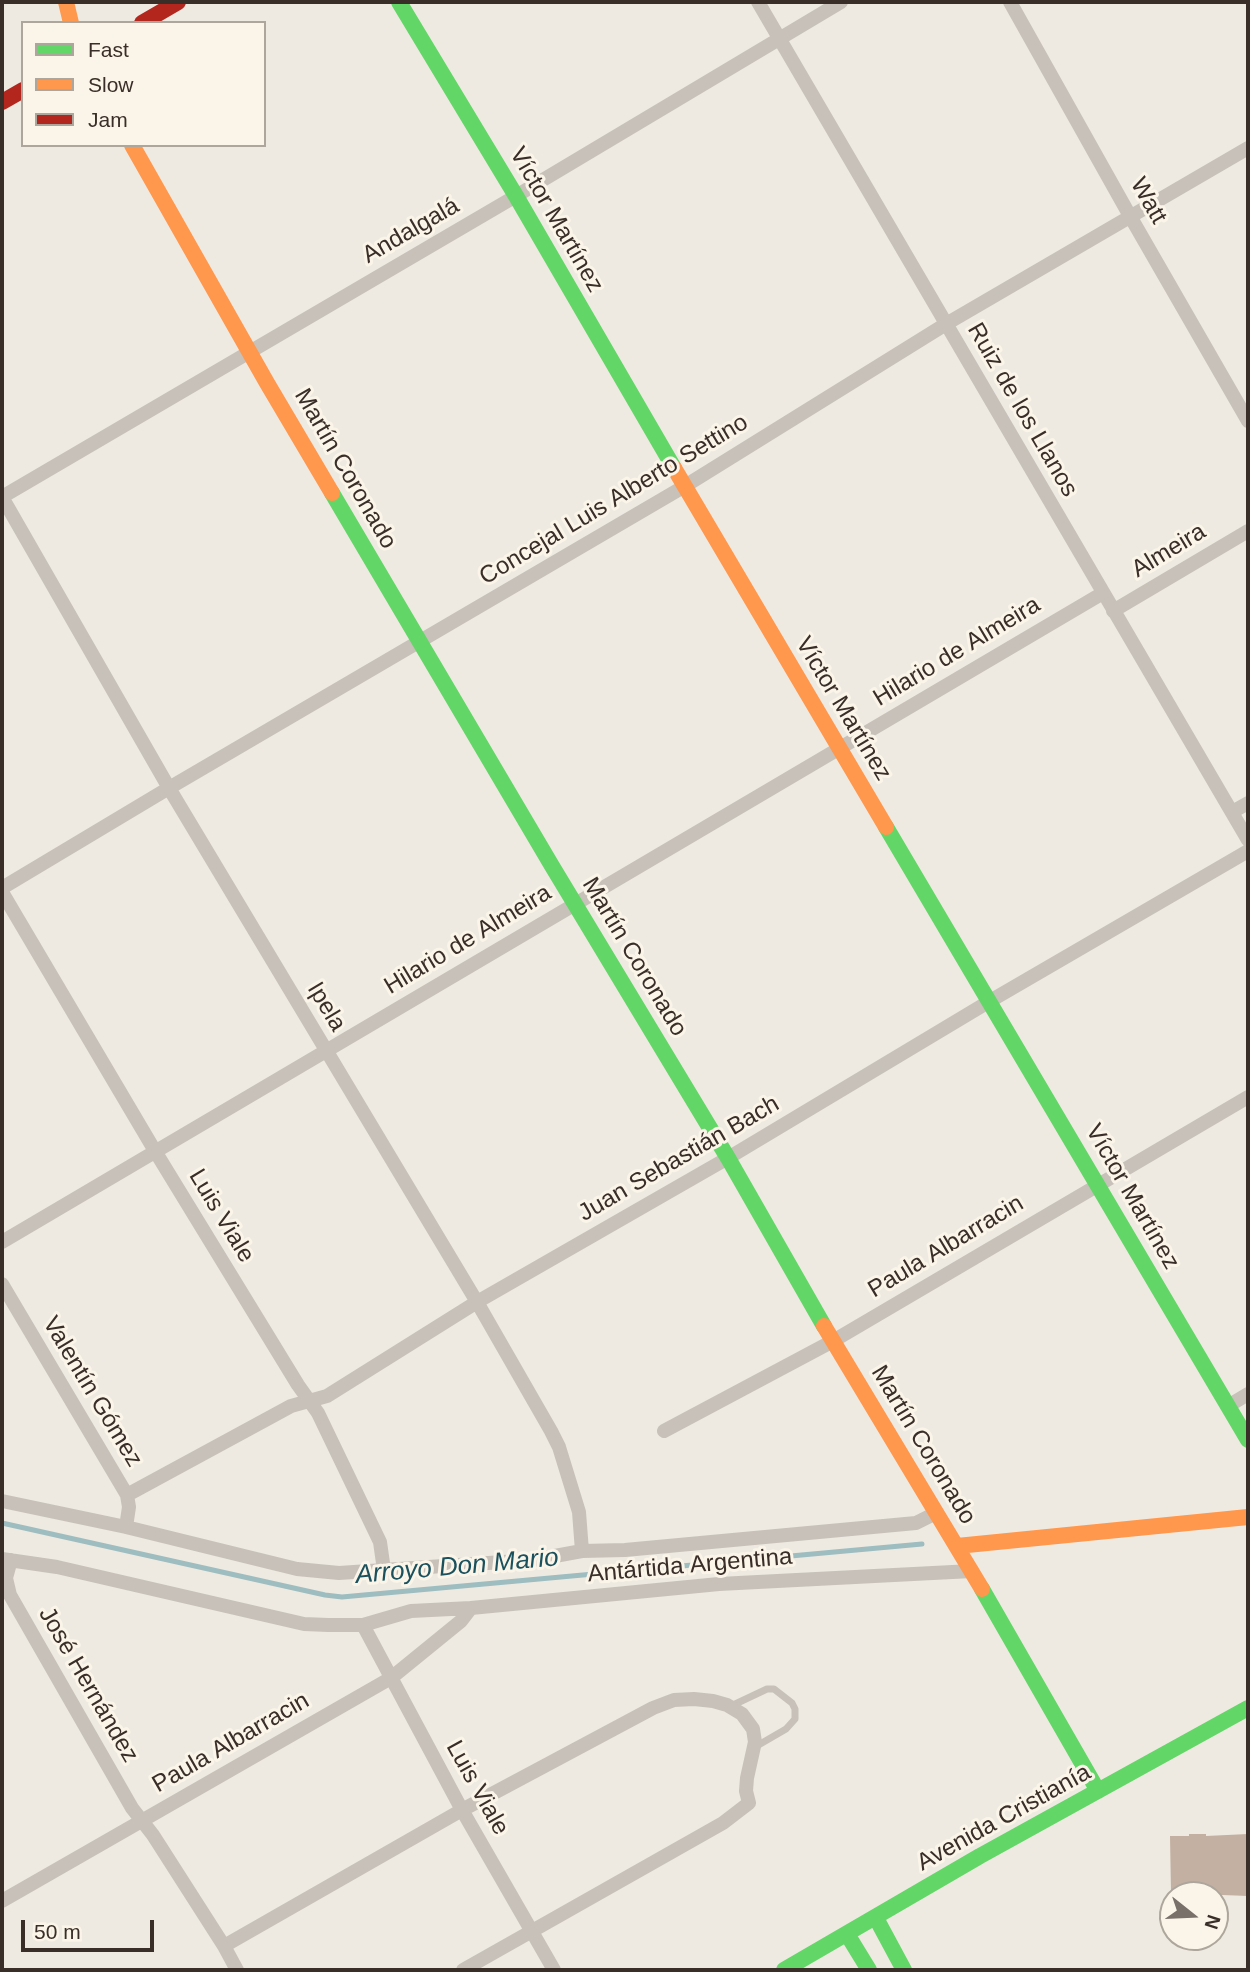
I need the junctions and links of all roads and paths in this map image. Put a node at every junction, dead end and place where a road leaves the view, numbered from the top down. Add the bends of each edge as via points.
1 (66, 2) edge
2 (178, 2) edge
3 (398, 2) edge
4 (758, 2) edge
5 (841, 2) edge
6 (1010, 2) edge
7 (71, 21) edge
8 (145, 21) edge
9 (780, 38) junction
10 (21, 91) edge
11 (2, 101) edge
12 (133, 147) edge
13 (1248, 148) edge
14 (516, 196) junction
15 (1130, 216) junction
16 (946, 324) junction
17 (250, 352) junction
18 (1248, 421) edge
19 (685, 486) junction
20 (2, 497) edge
21 (1248, 531) edge
22 (1103, 593) junction
23 (1114, 611) junction
24 (420, 642) junction
25 (839, 748) junction
26 (169, 788) junction
27 (1248, 803) edge
28 (1232, 812) junction
29 (1248, 840) edge
30 (1248, 851) edge
31 (2, 890) edge
32 (575, 903) junction
33 (990, 1001) junction
34 (326, 1051) junction
35 (1248, 1097) edge
36 (155, 1151) junction
37 (728, 1158) junction
38 (1098, 1184) junction
39 (2, 1241) edge
40 (2, 1284) edge
41 (477, 1302) junction
42 (833, 1341) junction
43 (1248, 1394) edge
44 (310, 1402) junction
45 (1228, 1406) junction
46 (664, 1431) dead end
47 (1248, 1440) edge
48 (127, 1495) junction
49 (2, 1501) edge
50 (936, 1513) junction
51 (1248, 1517) edge
52 (125, 1527) junction
53 (957, 1546) junction
54 (582, 1551) junction
55 (7, 1560) edge
56 (384, 1570) junction
57 (972, 1571) junction
58 (471, 1608) junction
59 (363, 1625) junction
60 (391, 1678) junction
61 (730, 1707) junction
62 (1248, 1708) edge
63 (755, 1747) junction
64 (1098, 1791) junction
65 (462, 1810) junction
66 (141, 1821) junction
67 (2, 1901) edge
68 (876, 1918) junction
69 (531, 1931) junction
70 (847, 1934) junction
71 (224, 1946) junction
72 (237, 1970) edge
73 (463, 1970) edge
74 (554, 1970) edge
75 (784, 1970) edge
76 (869, 1970) edge
77 (904, 1970) edge

1 - 7 street
2 - 8 street
3 - 14 street, Víctor Martínez
4 - 9 street, Ruiz de los Llanos
5 - 9 street, Andalgalá
6 - 15 street, Watt
9 - 14 street, Andalgalá
9 - 16 street, Ruiz de los Llanos
10 - 11 street
12 - 17 street, Martín Coronado
13 - 15 street, Concejal Luis Alberto Settino
14 - 17 street, Andalgalá
14 - 19 street, Víctor Martínez
15 - 16 street, Concejal Luis Alberto Settino
15 - 18 street, Watt
16 - 19 street, Concejal Luis Alberto Settino
16 - 22 street, Ruiz de los Llanos
17 - 20 street, Andalgalá
17 - 24 street, Martín Coronado
19 - 24 street, Concejal Luis Alberto Settino
19 - 25 street, Víctor Martínez
20 - 26 street, Ipela
21 - 23 street, Almeira
22 - 23 street, Ruiz de los Llanos
22 - 25 street, Hilario de Almeira
23 - 28 street, Ruiz de los Llanos
24 - 26 street, Concejal Luis Alberto Settino
24 - 32 street, Martín Coronado
25 - 32 street, Hilario de Almeira
25 - 33 street, Víctor Martínez
26 - 31 street, Concejal Luis Alberto Settino
26 - 34 street, Ipela
27 - 28 street
28 - 29 street, Ruiz de los Llanos
30 - 33 street, Juan Sebastián Bach
31 - 36 street, Luis Viale
32 - 34 street, Hilario de Almeira
32 - 37 street, Martín Coronado
33 - 37 street, Juan Sebastián Bach
33 - 38 street, Víctor Martínez
34 - 36 street, Hilario de Almeira
34 - 41 street, Ipela
35 - 38 street, Paula Albarracin
36 - 39 street, Hilario de Almeira
36 - 44 street, Luis Viale
37 - 41 street, Juan Sebastián Bach
37 - 42 street, Martín Coronado
38 - 42 street, Paula Albarracin
38 - 45 street, Víctor Martínez
40 - 48 street, Valentín Gómez
41 - 44 street, Juan Sebastián Bach via 327,1396
41 - 54 street, Ipela via 559,1447 579,1512
42 - 46 street, Paula Albarracin
42 - 50 street, Martín Coronado
43 - 45 street
44 - 48 street, Juan Sebastián Bach via 291,1406
44 - 56 street, Luis Viale via 380,1542
45 - 47 street, Víctor Martínez
48 - 52 street, Valentín Gómez
49 - 52 street, Antártida Argentina
50 - 53 street, Martín Coronado
50 - 54 street, Antártida Argentina via 916,1523
51 - 53 street
52 - 56 street, Antártida Argentina via 297,1569 339,1573
53 - 57 street, Martín Coronado
54 - 56 street, Antártida Argentina via 533,1560
55 - 59 street, Antártida Argentina via 57,1567 304,1624
55 - 66 street, José Hernández via 10,1595
57 - 58 street, Antártida Argentina via 719,1584
57 - 64 street, Martín Coronado
58 - 59 street, Antártida Argentina via 411,1611
58 - 60 street, Paula Albarracin
59 - 60 street, Luis Viale
60 - 65 street, Luis Viale
60 - 66 street, Paula Albarracin
61 - 63 street via 753,1729
61 - 63 lane via 767,1689 792,1703 795,1719 786,1730
61 - 65 street via 694,1699 653,1708
62 - 64 street, Avenida Cristianía
63 - 69 street via 747,1778 748,1803 733,1817
64 - 68 street, Avenida Cristianía
65 - 69 street, Luis Viale
65 - 71 street
66 - 67 street, Paula Albarracin
66 - 71 street, José Hernández
68 - 70 street, Avenida Cristianía
68 - 77 street
69 - 73 street
69 - 74 street, Luis Viale
70 - 75 street, Avenida Cristianía
70 - 76 street
71 - 72 street, José Hernández

